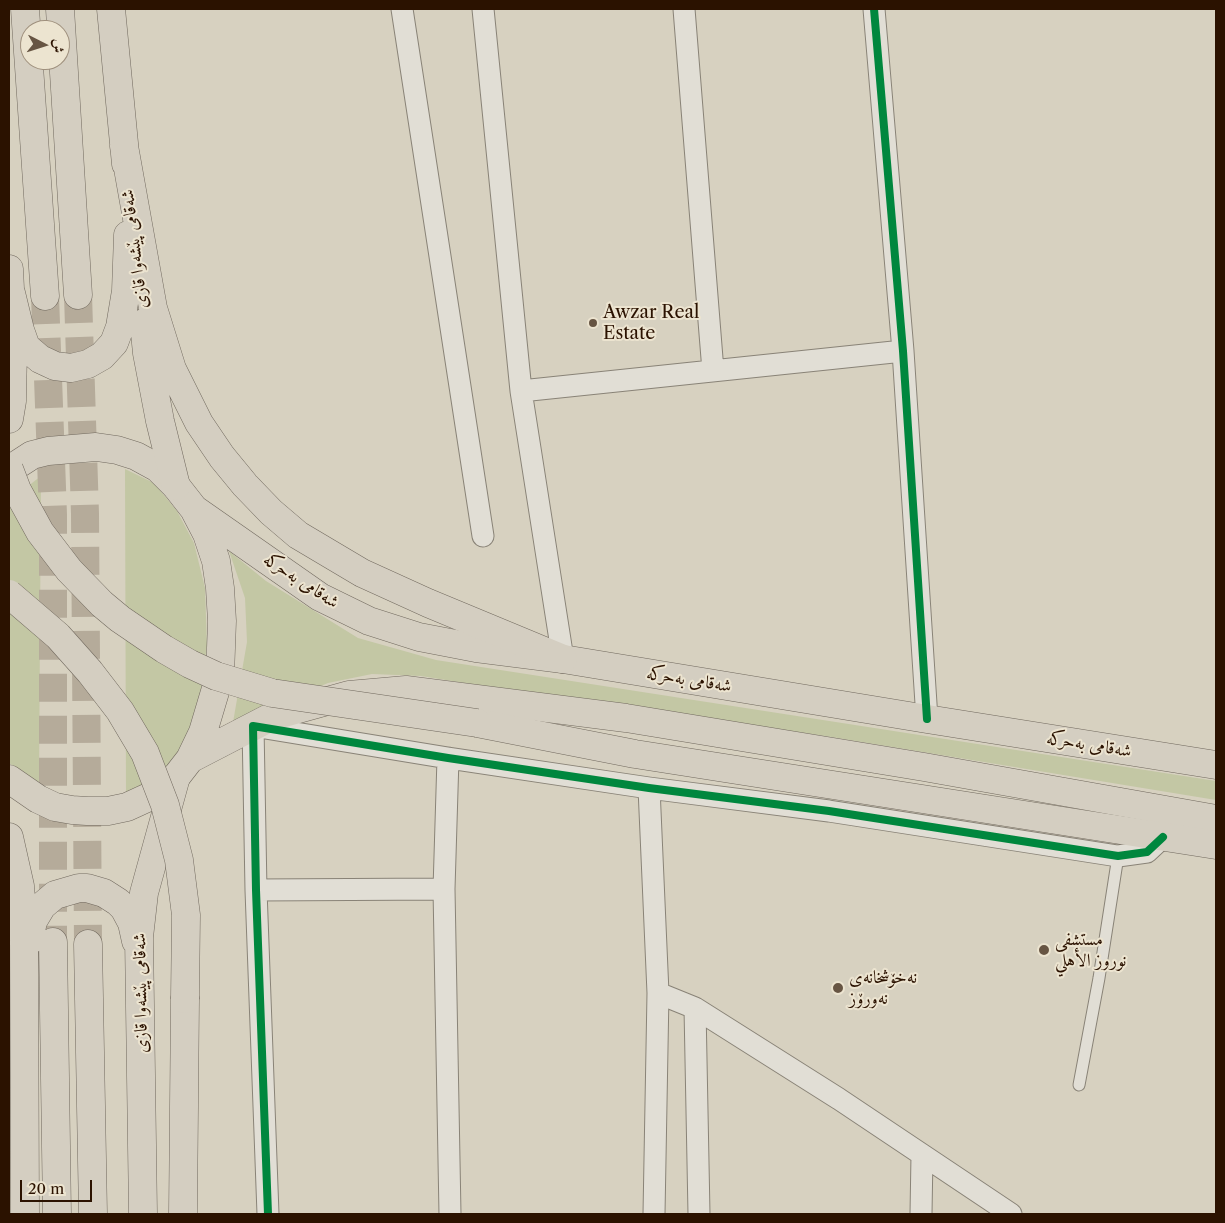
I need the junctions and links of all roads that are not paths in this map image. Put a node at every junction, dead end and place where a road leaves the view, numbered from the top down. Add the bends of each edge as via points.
1 (25, 9) edge
2 (60, 9) edge
3 (111, 9) edge
4 (402, 9) edge
5 (483, 9) edge
6 (684, 9) edge
7 (874, 9) edge
8 (124, 146) junction
9 (130, 210) junction
10 (10, 280) edge
11 (78, 295) tunnel mouth
12 (45, 296) tunnel mouth
13 (903, 351) junction
14 (713, 371) junction
15 (521, 391) junction
16 (9, 419) edge
17 (9, 470) edge
18 (176, 486) junction
19 (194, 509) junction
20 (483, 536) dead end
21 (9, 594) edge
22 (563, 659) junction
23 (927, 719) junction
24 (253, 726) junction
25 (448, 758) junction
26 (1216, 764) edge
27 (183, 768) junction
28 (9, 779) edge
29 (649, 788) junction
30 (1216, 819) edge
31 (9, 837) edge
32 (1163, 837) junction
33 (1216, 846) edge
34 (1118, 856) junction
35 (444, 889) junction
36 (256, 890) junction
37 (54, 942) tunnel mouth
38 (88, 944) tunnel mouth
39 (139, 960) junction
40 (24, 980) junction
41 (658, 993) junction
42 (695, 1008) junction
43 (1078, 1085) dead end
44 (922, 1155) junction
45 (25, 1214) edge
46 (57, 1214) edge
47 (93, 1214) edge
48 (143, 1214) edge
49 (183, 1214) edge
50 (268, 1214) edge
51 (450, 1214) edge
52 (654, 1214) edge
53 (699, 1214) edge
54 (921, 1214) edge
55 (1011, 1214) edge

1 - 12 main road
2 - 11 main road
3 - 8 main road, شەقامی پێشەوا قازی
4 - 20 street
5 - 15 street
6 - 14 street
7 - 13 street
8 - 9 main road, شەقامی پێشەوا قازی
8 - 22 main road via 153,308 169,362 199,423 245,485 298,534 362,573
9 - 10 main road via 126,290 120,327 114,343 102,356 72,368 55,366 40,359 26,347
9 - 18 main road, شەقامی پێشەوا قازی via 147,352
10 - 16 main road via 13,349
13 - 14 street
13 - 23 street
14 - 15 street
15 - 22 street
17 - 18 main road, شەقامی پێشەوا قازی via 32,455 48,451 117,450 158,468
17 - 32 main road, bridge via 40,532 69,570 102,604 164,649 190,664 244,686 272,693 477,723 635,754
18 - 19 main road, شەقامی پێشەوا قازی
19 - 22 main road, شەقامی بەحرکە via 320,597 369,621 419,637
19 - 27 main road, شەقامی پێشەوا قازی via 216,561 222,621 220,676 203,732
21 - 49 main road, bridge via 58,636 120,712 145,753 165,805 179,860 186,915
22 - 23 main road, شەقامی بەحرکە
23 - 26 main road, شەقامی بەحرکە
24 - 25 street
24 - 27 main road
24 - 30 main road via 273,716 349,695 406,690 626,718
24 - 36 street
25 - 29 street
25 - 35 street
27 - 28 main road, شەقامی پێشەوا قازی via 151,796 127,807 108,810 87,811 55,806 38,800
27 - 39 main road, شەقامی پێشەوا قازی via 144,894
29 - 34 street via 828,811
29 - 41 street
31 - 40 main road via 20,886
32 - 33 main road
32 - 34 street via 1147,852
34 - 43 lane
35 - 36 street
35 - 51 street
36 - 50 street
37 - 46 main road
38 - 47 main road
39 - 40 main road via 132,923 124,908 104,892 71,889 48,900 33,921
39 - 48 main road, شەقامی پێشەوا قازی
40 - 45 main road
41 - 42 street
41 - 52 street
42 - 44 street
42 - 53 street
44 - 54 street
44 - 55 street

